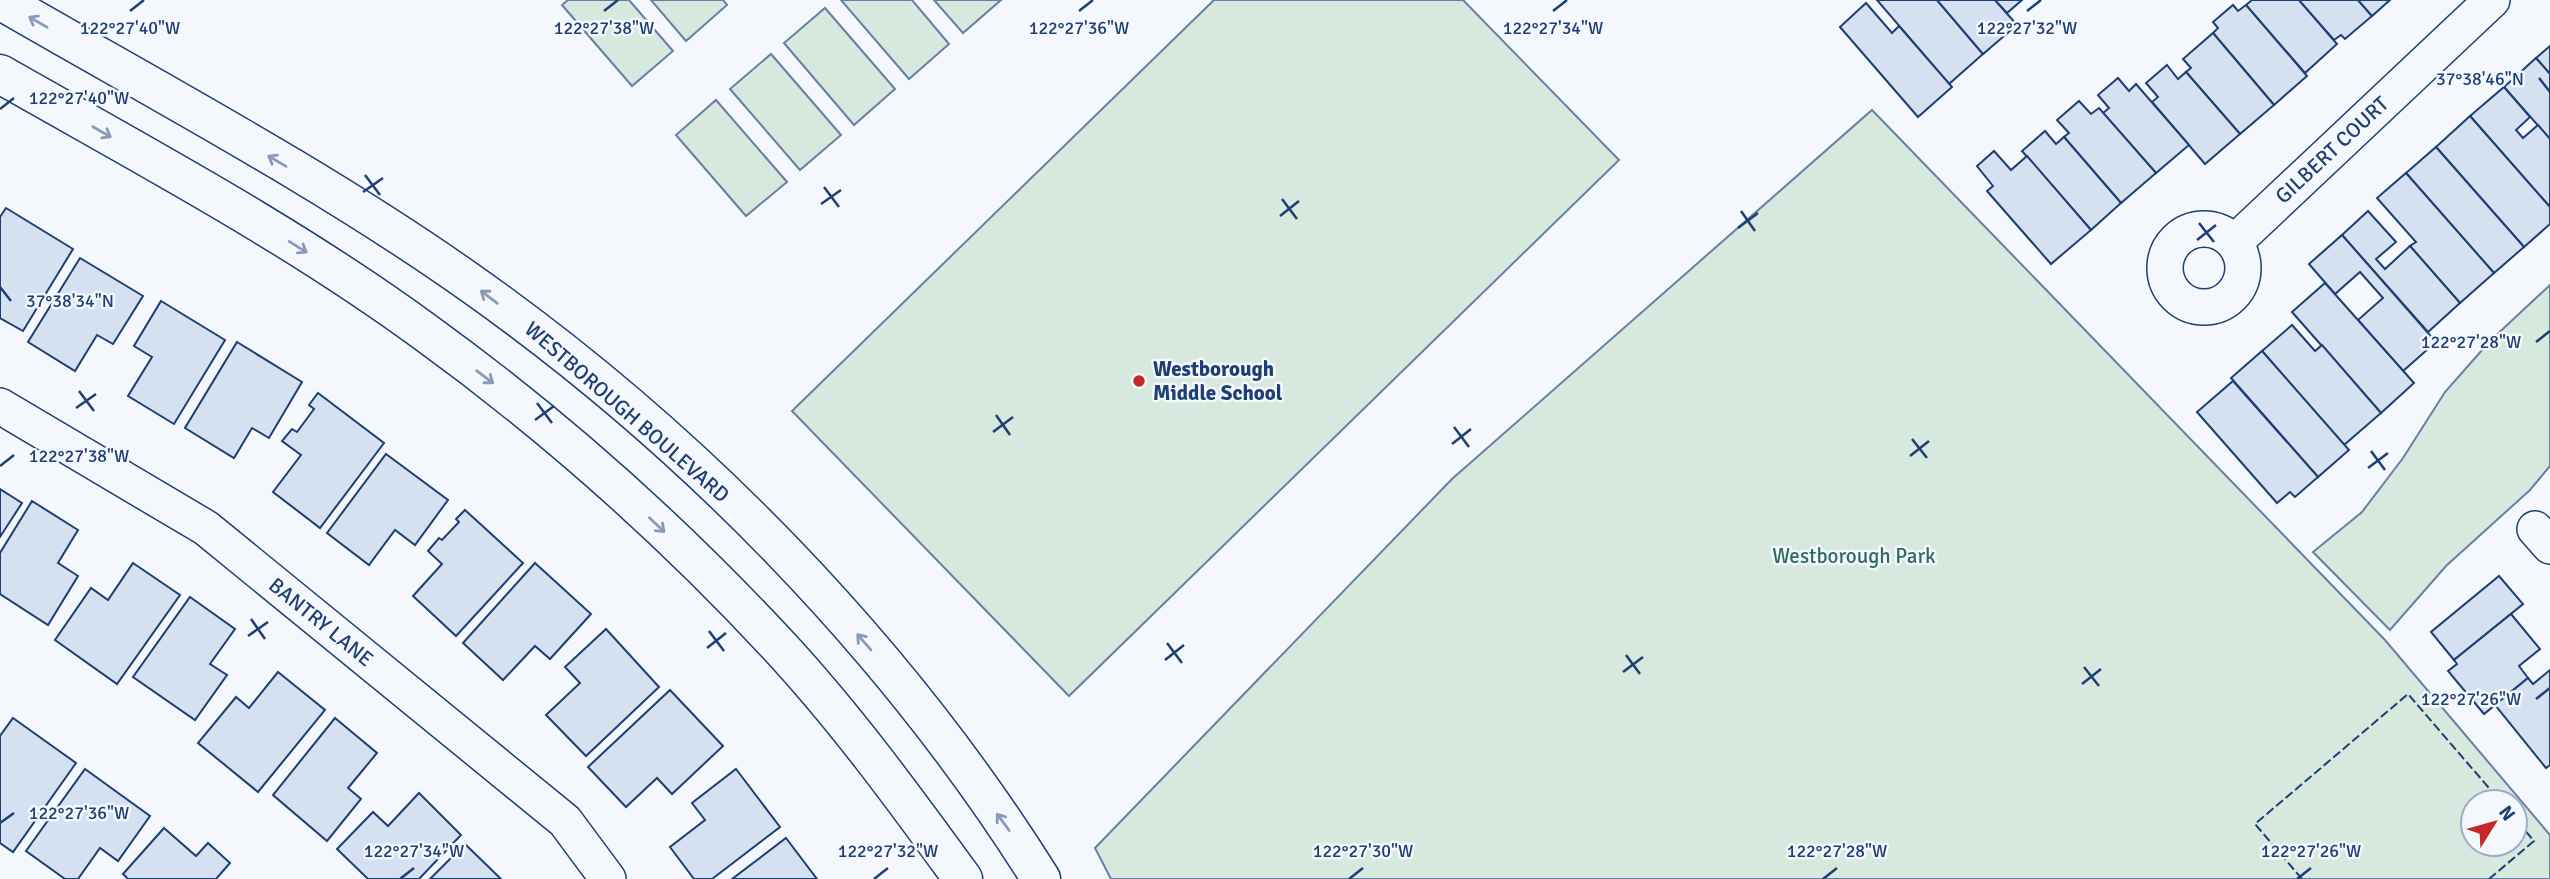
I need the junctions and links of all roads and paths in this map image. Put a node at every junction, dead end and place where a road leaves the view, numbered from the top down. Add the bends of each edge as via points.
1 (0, 0) edge
2 (2491, 0) edge
3 (0, 74) edge
4 (2235, 242) dead end
5 (0, 406) edge
6 (608, 879) edge
7 (963, 879) edge
8 (1041, 879) edge

8 -> 1 main road, WESTBOROUGH BOULEVARD via 902,685 826,599 719,490 565,354 372,217
2 - 4 street, GILBERT COURT
3 -> 7 main road via 242,212 339,273 520,403 611,481 778,644 850,729
5 - 6 street, BANTRY LANE via 206,528 565,821

